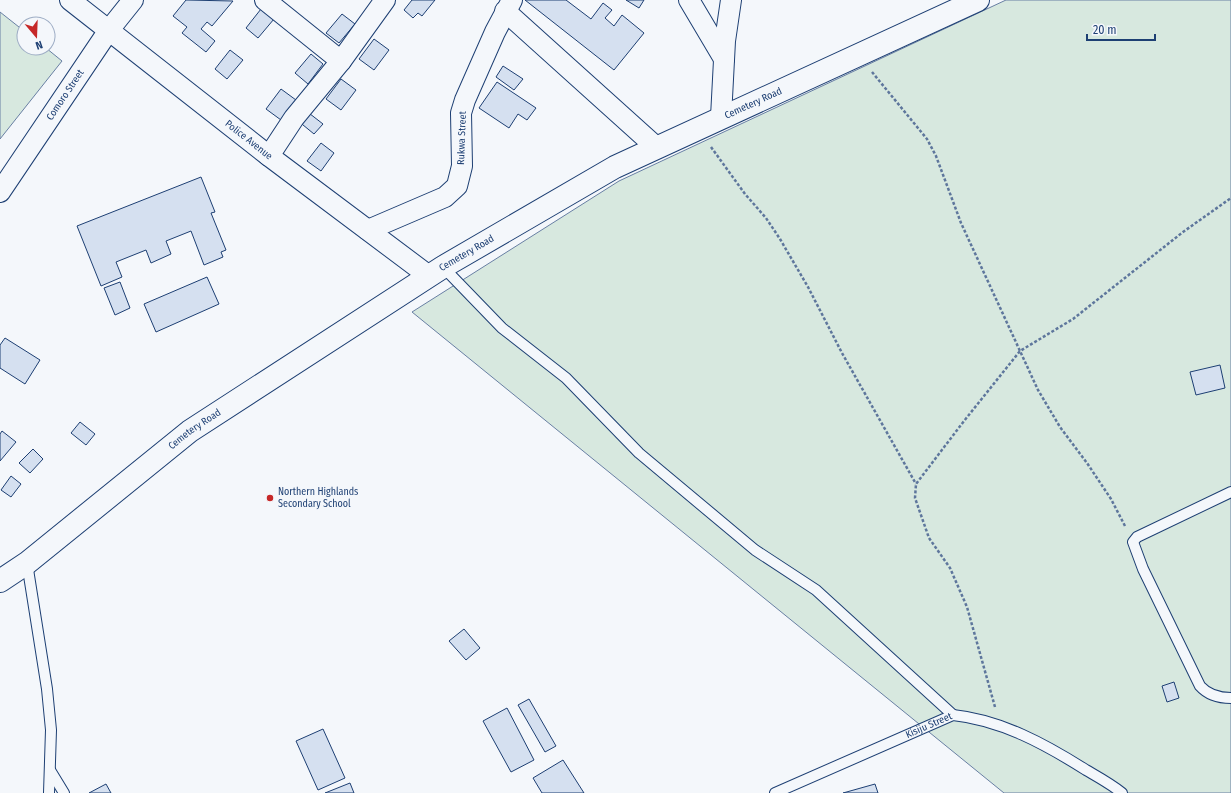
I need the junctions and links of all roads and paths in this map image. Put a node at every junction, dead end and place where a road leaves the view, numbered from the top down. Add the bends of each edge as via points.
1 (70, 0) edge
2 (132, 0) edge
3 (265, 0) edge
4 (386, 0) edge
5 (689, 0) edge
6 (731, 0) edge
7 (978, 0) edge
8 (509, 6) edge
9 (110, 30) junction
10 (858, 54) junction
11 (724, 59) junction
12 (341, 61) junction
13 (721, 117) junction
14 (695, 129) junction
15 (656, 147) junction
16 (269, 156) junction
17 (0, 192) edge
18 (1231, 198) edge
19 (368, 230) junction
20 (436, 272) junction
21 (1020, 351) junction
22 (916, 484) junction
23 (1231, 492) edge
24 (1133, 542) junction
25 (27, 563) junction
26 (0, 581) edge
27 (1231, 698) edge
28 (953, 714) junction
29 (1000, 725) junction
30 (50, 770) junction
31 (48, 793) edge
32 (64, 793) edge
33 (775, 793) edge
34 (1122, 793) edge

1 - 9 street, Police Avenue
2 - 9 street, Comoro Street
3 - 12 street
4 - 12 street
5 - 11 street
6 - 11 street
7 - 10 main road, Cemetery Road
8 - 15 street
8 - 19 street, Rukwa Street via 461,113 462,166 456,186 445,197
9 - 16 street, Police Avenue
9 - 17 street, Comoro Street
10 - 13 main road, Cemetery Road
10 - 21 path via 930,145 961,224
11 - 13 street
12 - 16 street via 294,118
13 - 14 main road, Cemetery Road
14 - 15 main road, Cemetery Road
14 - 22 path via 771,226 808,287
15 - 20 main road, Cemetery Road via 615,167
16 - 19 street, Police Avenue
18 - 21 path via 1183,232 1073,319
19 - 20 street, Police Avenue
20 - 25 main road, Cemetery Road via 190,431
20 - 28 lane via 566,378 639,453 755,550 816,590
21 - 22 path
21 - 24 path via 1051,413 1111,499
22 - 29 path via 915,498 929,538 950,568 967,607
23 - 24 lane via 1137,537
24 - 27 lane via 1143,569 1200,686 1207,694
25 - 26 main road, Cemetery Road
25 - 30 lane via 47,689 51,730
28 - 29 lane, Kisiju Street
28 - 33 lane, Kisiju Street
29 - 34 lane, Kisiju Street via 1061,754
30 - 31 lane
30 - 32 lane

